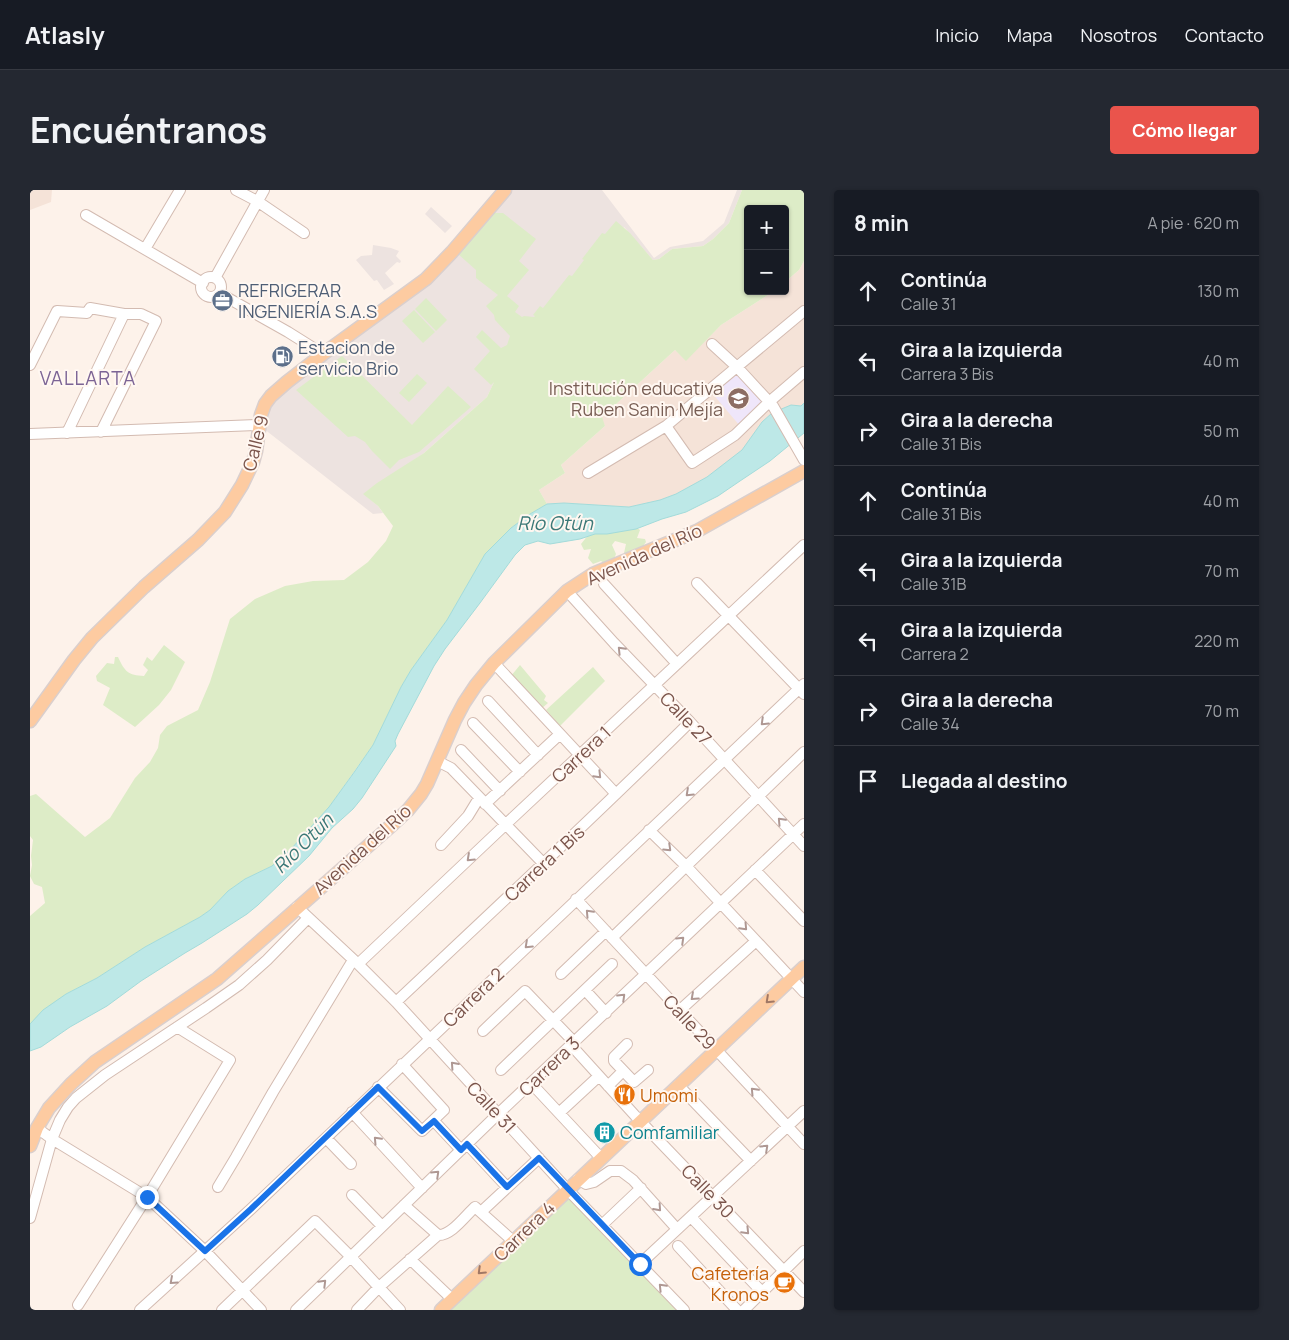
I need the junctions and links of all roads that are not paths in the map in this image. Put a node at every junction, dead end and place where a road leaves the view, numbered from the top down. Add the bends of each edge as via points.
1 (180, 190) edge
2 (236, 190) edge
3 (264, 190) edge
4 (505, 190) edge
5 (257, 201) junction
6 (86, 215) dead end
7 (304, 233) dead end
8 (145, 249) junction
9 (215, 278) junction
10 (203, 283) junction
11 (219, 293) junction
12 (804, 311) edge
13 (124, 314) junction
14 (712, 344) dead end
15 (323, 354) junction
16 (30, 365) edge
17 (737, 367) junction
18 (804, 372) edge
19 (771, 404) junction
20 (259, 425) junction
21 (666, 426) junction
22 (101, 432) junction
23 (66, 433) junction
24 (30, 434) edge
25 (804, 460) edge
26 (804, 472) edge
27 (588, 473) dead end
28 (804, 546) edge
29 (697, 583) dead end
30 (604, 584) dead end
31 (567, 591) junction
32 (729, 615) junction
33 (494, 663) junction
34 (677, 664) junction
35 (654, 685) junction
36 (802, 689) edge
37 (488, 701) dead end
38 (30, 721) edge
39 (690, 722) junction
40 (473, 723) dead end
41 (560, 734) junction
42 (461, 750) dead end
43 (804, 752) edge
44 (538, 755) junction
45 (579, 756) junction
46 (725, 760) junction
47 (437, 761) junction
48 (520, 772) junction
49 (500, 791) junction
50 (616, 794) junction
51 (758, 797) junction
52 (482, 801) junction
53 (804, 824) edge
54 (505, 825) junction
55 (649, 830) junction
56 (793, 834) junction
57 (441, 845) dead end
58 (804, 846) edge
59 (544, 864) junction
60 (686, 866) junction
61 (755, 870) junction
62 (576, 899) junction
63 (720, 902) junction
64 (296, 907) junction
65 (308, 918) junction
66 (804, 921) edge
67 (609, 935) junction
68 (756, 940) junction
69 (356, 962) junction
70 (612, 964) dead end
71 (804, 967) edge
72 (560, 974) dead end
73 (646, 974) junction
74 (791, 979) junction
75 (585, 990) junction
76 (804, 992) edge
77 (396, 1002) junction
78 (679, 1011) junction
79 (606, 1012) junction
80 (553, 1020) junction
81 (177, 1027) junction
82 (483, 1031) dead end
83 (429, 1039) junction
84 (573, 1044) junction
85 (627, 1044) dead end
86 (716, 1050) junction
87 (402, 1064) junction
88 (501, 1070) dead end
89 (648, 1070) dead end
90 (623, 1071) junction
91 (600, 1076) junction
92 (531, 1083) junction
93 (678, 1085) junction
94 (608, 1086) junction
95 (378, 1087) junction
96 (804, 1110) edge
97 (352, 1112) junction
98 (498, 1114) junction
99 (559, 1114) junction
100 (434, 1121) junction
101 (640, 1121) junction
102 (787, 1127) junction
103 (37, 1128) junction
104 (326, 1138) junction
105 (52, 1139) junction
106 (804, 1144) edge
107 (30, 1146) edge
108 (464, 1148) junction
109 (539, 1158) junction
110 (600, 1158) junction
111 (751, 1160) junction
112 (351, 1164) dead end
113 (578, 1179) junction
114 (507, 1187) junction
115 (218, 1188) dead end
116 (422, 1188) junction
117 (641, 1188) junction
118 (567, 1189) junction
119 (352, 1195) dead end
120 (713, 1196) junction
121 (147, 1197) junction
122 (404, 1205) junction
123 (478, 1210) junction
124 (691, 1217) junction
125 (30, 1218) edge
126 (602, 1225) junction
127 (382, 1226) junction
128 (677, 1229) junction
129 (438, 1235) junction
130 (513, 1241) junction
131 (678, 1246) dead end
132 (205, 1251) junction
133 (804, 1251) edge
134 (350, 1256) junction
135 (410, 1259) junction
136 (640, 1264) junction
137 (784, 1271) junction
138 (379, 1287) junction
139 (243, 1291) junction
140 (762, 1292) junction
141 (804, 1292) edge
142 (452, 1299) junction
143 (78, 1305) dead end
144 (140, 1310) edge
145 (222, 1310) edge
146 (261, 1310) edge
147 (296, 1310) edge
148 (357, 1310) edge
149 (400, 1310) edge
150 (441, 1310) edge
151 (684, 1310) edge
152 (736, 1310) edge
153 (744, 1310) edge

1 - 8 street
2 - 5 street
3 - 5 street
4 - 15 main road, Calle 9 via 426,279
5 - 7 street
5 - 9 street
6 - 8 street
8 - 10 street
9 - 10 street
9 - 11 street via 220,283
10 - 11 street via 205,295 214,297
11 - 15 street
12 - 17 street
13 - 16 street via 90,308 86,313 57,311
13 - 22 street via 141,314 156,321
13 - 23 street
14 - 17 street
15 - 20 main road, Calle 9 via 271,396
17 - 19 street
17 - 21 street
18 - 19 street
19 - 21 street via 736,435 692,463
19 - 25 street
20 - 22 street
20 - 38 main road, Calle 9 via 253,462 225,512 92,638
21 - 27 street
22 - 23 street
23 - 24 street
26 - 31 main road, Avenida del Río via 697,531 593,574
28 - 32 street, Carrera 1
29 - 32 street
30 - 34 street
31 - 33 main road, Avenida del Río
35 -> 31 street, Calle 27
32 - 34 street, Carrera 1
32 - 36 street
33 - 41 street
33 - 47 main road, Avenida del Río via 464,703
34 - 35 street, Carrera 1
35 - 39 street, Calle 27
35 - 45 street, Carrera 1
36 -> 46 street, Carrera 2
37 - 44 street
39 - 46 street, Calle 27
39 - 50 street, Carrera 1 Bis
40 - 48 street
41 - 44 street
41 - 45 street
42 - 49 street
43 - 51 street
44 - 48 street
45 -> 50 street
45 - 54 street, Carrera 1
46 - 51 street, Calle 27
46 -> 55 street, Carrera 2
47 - 52 street via 451,768
47 - 64 main road, Avenida del Río via 427,784 408,810
48 - 49 street
49 - 52 street
50 - 59 street, Carrera 1 Bis
56 -> 51 street, Calle 27
51 - 60 street
52 - 54 street
52 - 57 street
53 - 56 street, Carrera 3
54 - 59 street
54 -> 69 street, Carrera 1
55 -> 60 street
55 - 62 street, Carrera 2
56 - 58 street, Calle 27
56 - 61 street, Carrera 3
59 - 77 street, Carrera 1 Bis
60 - 63 street
60 - 67 street
61 - 63 street, Carrera 3
61 - 66 street
67 -> 62 street, Calle 29
62 -> 83 street, Carrera 2
63 -> 68 street
73 -> 63 street, Carrera 3
64 - 65 street, Calle 31
64 - 103 main road, Avenida del Río via 217,979 95,1062 54,1102
65 - 69 street, Calle 31
65 - 81 street via 239,985
67 - 72 street
67 - 73 street, Calle 29
68 - 74 street
68 -> 78 street
69 - 77 street, Calle 31
69 - 115 street, Carrera 1 via 273,1092
70 - 75 street
71 - 74 main road, Carrera 4
73 - 78 street, Calle 29
79 -> 73 street, Carrera 3
74 - 76 street
74 -> 86 main road, Carrera 4
75 - 79 street
75 - 80 street
77 - 83 street, Calle 31
78 - 86 street, Calle 29
79 - 84 street, Carrera 3
80 - 82 street, Calle 30 via 525,991
80 - 84 street, Calle 30
80 - 88 street
81 - 105 street via 76,1098 60,1120
81 - 121 street via 230,1060
83 - 87 street, Carrera 2
98 -> 83 street, Calle 31
84 - 91 street, Calle 30
84 - 92 street, Carrera 3
85 - 90 street via 613,1059
86 - 93 main road, Carrera 4
102 -> 86 street, Calle 29
87 - 95 street, Carrera 2
87 - 100 street via 444,1110
89 - 90 street via 634,1082
90 - 94 street
91 - 94 street, Calle 30
91 - 99 street
92 - 98 street, Carrera 3
92 - 99 street
93 - 101 main road, Carrera 4
93 - 111 street
94 - 101 street, Calle 30
95 - 97 street, Carrera 2
95 - 100 street via 422,1131
96 - 102 street
97 - 104 street, Carrera 2
116 -> 97 street
98 - 108 street, Carrera 3
98 - 109 street, Calle 31
99 - 110 street
100 - 108 street
101 - 110 main road, Carrera 4
101 - 120 street, Calle 30
102 - 106 street, Calle 29
111 -> 102 street
103 - 105 street
103 - 107 main road, Avenida del Río
104 - 112 street
104 - 132 street, Carrera 2
105 - 121 street
105 - 125 street
108 - 114 street
116 -> 108 street, Carrera 3
109 - 114 street
109 - 118 street, Calle 31
110 - 113 main road, Carrera 4
111 - 120 street
113 - 117 street via 586,1184 610,1171 621,1171
113 - 118 main road, Carrera 4
114 - 123 street
116 - 122 street, Carrera 3
117 - 126 street
117 -> 128 street
118 - 126 street, Calle 31
118 - 130 main road, Carrera 4
119 - 127 street
120 - 124 street
120 -> 137 street, Calle 30
121 - 132 street
121 - 143 street
122 - 127 street, Carrera 3
122 - 129 street
123 - 129 street via 449,1232
123 - 130 street
124 - 128 street
124 - 140 street
126 - 136 street, Calle 31
127 - 134 street, Carrera 3
128 - 136 street
129 - 135 street
130 -> 142 main road, Carrera 4
131 - 152 street
132 - 139 street
132 -> 144 street, Carrera 2
133 - 137 street
134 - 138 street
134 - 139 street via 316,1221
147 -> 134 street, Carrera 3
135 - 138 street
135 - 142 street
151 -> 136 street, Calle 31
137 - 140 street
137 - 141 street, Calle 30
138 - 148 street
138 - 149 street
139 - 145 street
139 - 146 street
140 - 153 street
142 - 150 main road, Carrera 4

